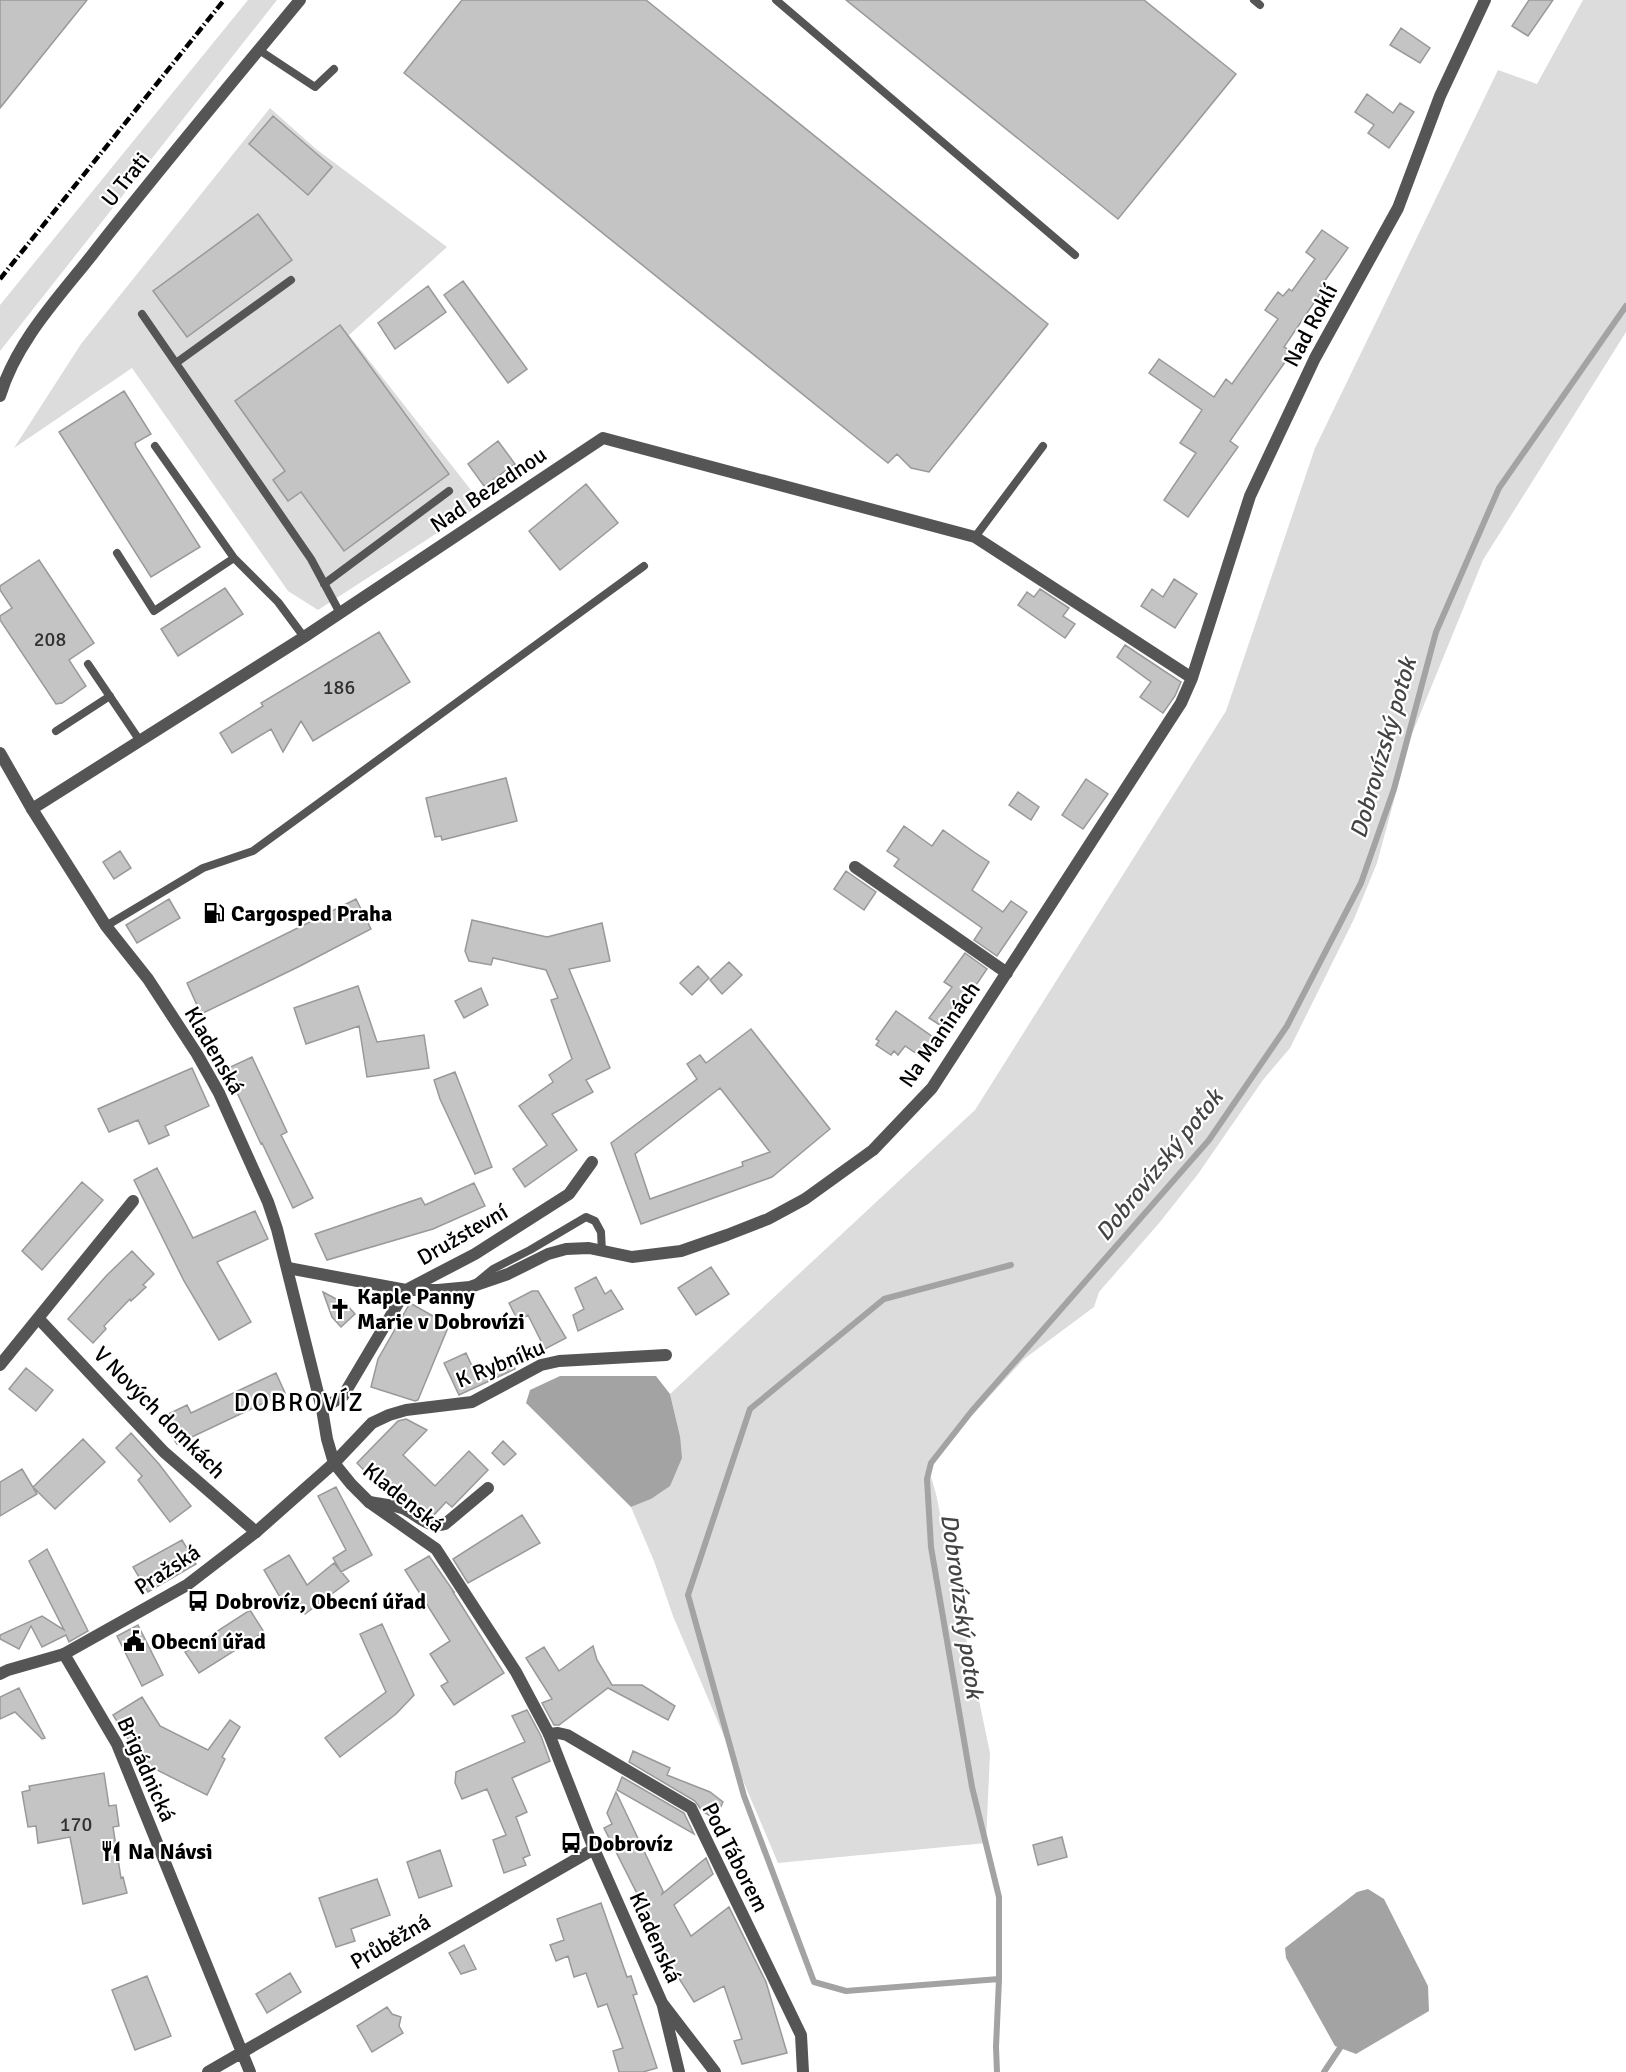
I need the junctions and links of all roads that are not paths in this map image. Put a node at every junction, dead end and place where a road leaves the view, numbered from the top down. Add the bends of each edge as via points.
1 (300, 0) edge
2 (776, 0) edge
3 (1485, 0) edge
4 (259, 50) junction
5 (334, 69) dead end
6 (1075, 255) dead end
7 (291, 280) dead end
8 (142, 314) dead end
9 (176, 363) junction
10 (0, 396) edge
11 (155, 446) dead end
12 (1043, 446) dead end
13 (449, 491) dead end
14 (975, 537) junction
15 (117, 553) dead end
16 (234, 558) junction
17 (644, 566) dead end
18 (324, 584) junction
19 (340, 613) junction
20 (304, 637) junction
21 (88, 664) dead end
22 (1192, 678) junction
23 (110, 696) junction
24 (56, 731) dead end
25 (140, 741) junction
26 (0, 753) edge
27 (32, 809) junction
28 (855, 867) dead end
29 (106, 926) junction
30 (1007, 973) junction
31 (592, 1162) dead end
32 (133, 1201) dead end
33 (602, 1252) junction
34 (288, 1268) junction
35 (470, 1287) junction
36 (406, 1290) junction
37 (38, 1318) junction
38 (666, 1355) dead end
39 (0, 1365) edge
40 (322, 1409) junction
41 (334, 1463) junction
42 (488, 1488) dead end
43 (369, 1502) junction
44 (256, 1532) junction
45 (64, 1654) junction
46 (3, 1669) edge
47 (549, 1734) junction
48 (594, 1848) junction
49 (662, 2002) junction
50 (241, 2051) junction
51 (208, 2072) edge
52 (250, 2072) edge
53 (679, 2072) edge
54 (715, 2072) edge
55 (803, 2072) edge

1 - 4 street, U Trati
2 - 6 lane
3 - 22 street, Nad Roklí via 1440,96 1398,208 1315,358 1250,496
4 - 5 lane via 315,87
4 - 10 street, U Trati via 33,330
7 - 9 lane
8 - 9 lane
9 - 18 lane via 311,559
11 - 16 lane
12 - 14 lane
13 - 18 lane
14 - 19 street, Nad Bezednou via 603,438
14 - 22 street, Nad Bezednou
15 - 16 lane via 154,611
16 - 20 lane via 278,602
17 - 29 lane via 253,851 203,868
18 - 19 lane
19 - 20 street, Nad Bezednou
20 - 25 street, Nad Bezednou
21 - 23 lane
22 - 30 street, Na Maninách via 1181,704
23 - 24 lane
23 - 25 lane
25 - 27 street, Nad Bezednou
26 - 27 street, Kladenská
27 - 29 street, Kladenská
28 - 30 street
29 - 34 street, Kladenská via 148,979 219,1092 268,1202
30 - 33 street, Na Maninách via 933,1088 873,1150 805,1199 768,1219 681,1251 632,1257
31 - 36 street, Družstevní via 569,1194 475,1254
32 - 37 street
33 - 35 street, Na Maninách via 566,1249
33 - 35 lane via 601,1232 595,1221 586,1217 493,1269
34 - 36 street, Na Maninách
34 - 40 street, Kladenská
35 - 36 street, Na Maninách
36 - 40 street, Družstevní via 343,1396
37 - 39 street
37 - 44 street, V Nových domkách via 164,1452
38 - 41 street, K Rybníku via 541,1365 472,1402 389,1415 372,1424
40 - 41 street, Kladenská
41 - 43 street, Kladenská
41 - 44 street, Pražská
42 - 43 street via 438,1526 403,1509
43 - 47 street, Kladenská via 436,1549 516,1672
44 - 45 street, Pražská via 187,1585
45 - 46 street, Pražská
45 - 50 street, Brigádnická via 117,1744
47 - 48 street, Kladenská
47 - 55 street, Pod Táborem via 567,1735 691,1808 801,2035
48 - 49 street, Kladenská
48 - 50 street, Průběžná
49 - 53 street
49 - 54 street, Kladenská
50 - 51 street, Průběžná
50 - 52 street, Brigádnická

